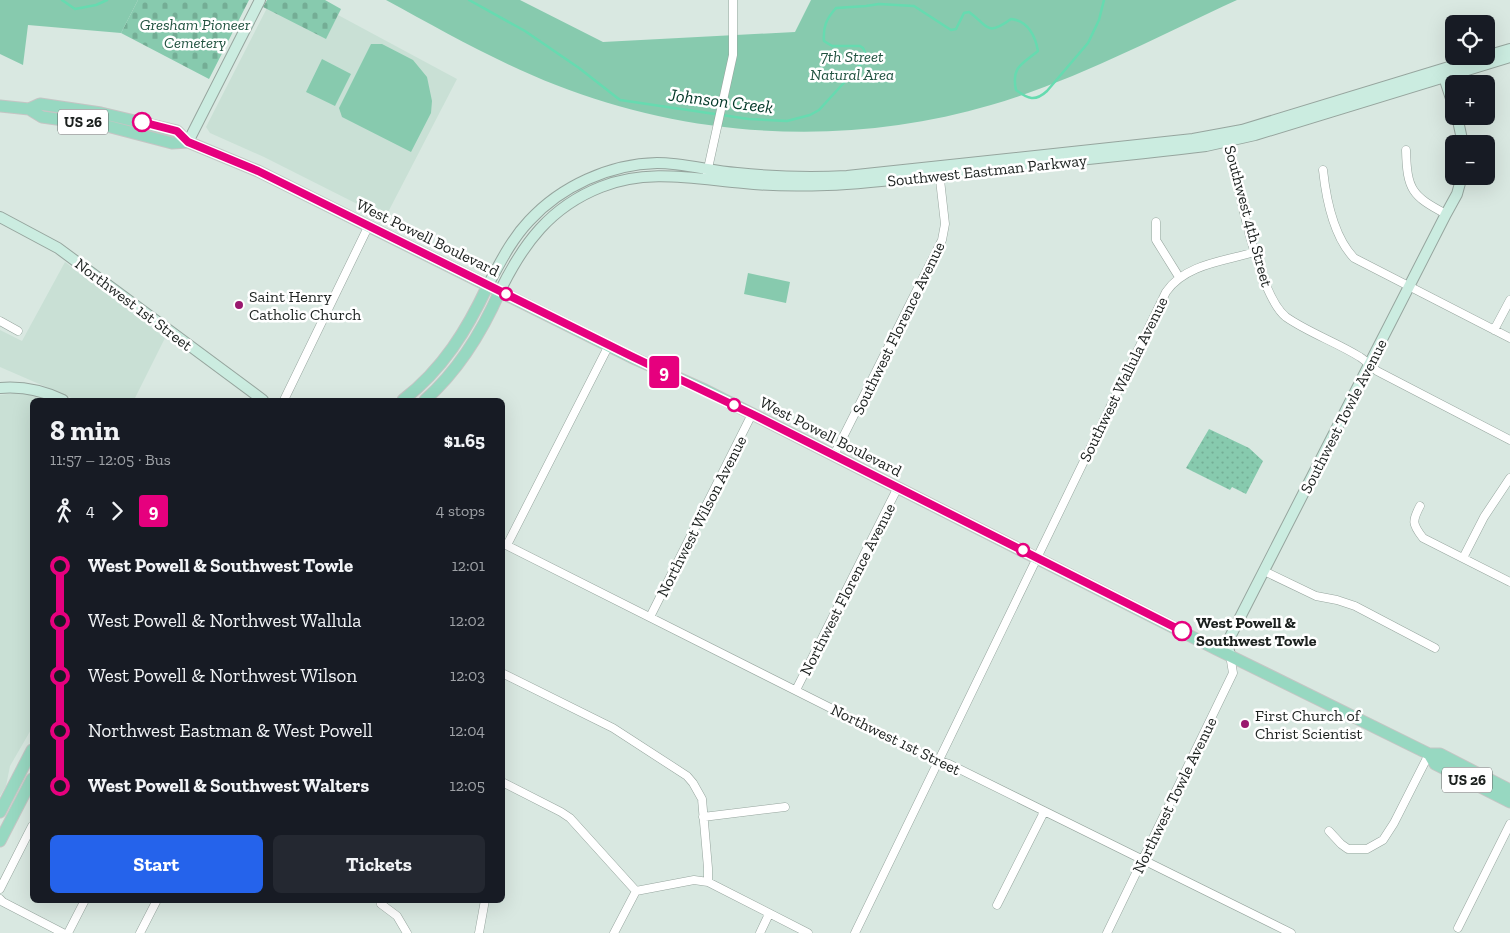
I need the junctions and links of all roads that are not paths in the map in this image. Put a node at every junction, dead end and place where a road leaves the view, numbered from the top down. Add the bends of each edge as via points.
1 (260, 0) edge
2 (733, 0) edge
3 (1510, 49) edge
4 (1495, 53) edge
5 (1510, 57) edge
6 (1456, 65) edge
7 (1425, 74) junction
8 (1444, 77) junction
9 (1445, 80) edge
10 (1390, 94) junction
11 (0, 106) edge
12 (1228, 137) junction
13 (188, 142) junction
14 (1406, 150) dead end
15 (1323, 170) dead end
16 (939, 171) junction
17 (706, 174) junction
18 (1459, 185) edge
19 (1446, 214) junction
20 (0, 217) edge
21 (1156, 222) dead end
22 (369, 226) junction
23 (1255, 252) junction
24 (1179, 277) junction
25 (488, 285) junction
26 (1409, 288) junction
27 (500, 291) junction
28 (1510, 300) edge
29 (0, 321) edge
30 (1494, 330) junction
31 (18, 331) dead end
32 (1510, 338) edge
33 (609, 345) junction
34 (1370, 365) junction
35 (0, 388) edge
36 (57, 398) edge
37 (260, 398) edge
38 (285, 398) edge
39 (405, 398) edge
40 (426, 398) edge
41 (752, 414) junction
42 (1510, 440) edge
43 (834, 456) junction
44 (1510, 478) edge
45 (898, 487) junction
46 (1420, 506) dead end
47 (505, 544) edge
48 (1036, 557) junction
49 (1463, 558) junction
50 (1264, 571) junction
51 (1510, 582) edge
52 (650, 617) junction
53 (1436, 648) dead end
54 (1230, 655) junction
55 (505, 674) edge
56 (796, 690) junction
57 (30, 754) edge
58 (1429, 754) junction
59 (938, 761) junction
60 (30, 783) edge
61 (505, 784) edge
62 (1510, 790) edge
63 (1510, 802) edge
64 (785, 807) dead end
65 (0, 812) edge
66 (1044, 812) junction
67 (704, 817) junction
68 (1510, 824) edge
69 (30, 830) edge
70 (1329, 831) dead end
71 (0, 841) edge
72 (1143, 860) junction
73 (708, 882) junction
74 (0, 889) edge
75 (636, 891) junction
76 (0, 899) edge
77 (83, 903) edge
78 (155, 903) edge
79 (484, 903) edge
80 (381, 904) dead end
81 (997, 905) dead end
82 (769, 914) junction
83 (1458, 928) dead end
84 (63, 933) edge
85 (68, 933) edge
86 (140, 933) edge
87 (407, 933) edge
88 (479, 933) edge
89 (614, 933) edge
90 (760, 933) edge
91 (808, 933) edge
92 (854, 933) edge
93 (1108, 933) edge
94 (1292, 933) edge

1 - 13 main road
2 - 17 street via 734,46
3 - 4 main road, Southwest Eastman Parkway
5 - 8 main road, Southwest Eastman Parkway
6 - 7 main road, Southwest Eastman Parkway
7 - 10 main road via 1421,80
7 - 12 main road, Southwest Eastman Parkway
8 - 9 main road
8 - 10 main road, Southwest Eastman Parkway
10 - 12 main road, Southwest Eastman Parkway via 1255,135
11 - 13 main road, West Powell Boulevard / US 26 via 29,109 42,117 107,126 172,143
12 - 16 main road, Southwest Eastman Parkway
12 - 23 street, Southwest 4th Street
13 - 22 main road, West Powell Boulevard / US 26 via 258,171
14 - 19 street via 1406,173 1414,191 1420,199
15 - 26 street via 1325,188 1346,250 1362,263
16 - 17 main road, Southwest Eastman Parkway via 865,183 824,185 763,185
16 - 43 street, Southwest Florence Avenue via 945,224 942,240
17 - 25 main road, Southwest Eastman Parkway via 674,164 635,165 598,175 572,187 529,220
17 - 27 main road, Southwest Eastman Parkway via 637,177 582,196 559,211 533,236
18 - 19 main road, Southwest Towle Avenue
19 - 26 main road, Southwest Towle Avenue
20 - 37 main road, Northwest 1st Street via 58,248
21 - 24 street via 1156,240
22 - 25 main road, West Powell Boulevard / US 26
22 - 38 street
23 - 24 street, Southwest Wallula Avenue
23 - 34 street, Southwest 4th Street via 1270,295 1281,312
24 - 48 street, Southwest Wallula Avenue via 1166,292
25 - 27 main road, West Powell Boulevard / US 26
25 - 39 main road via 452,350
26 - 30 street
26 - 34 main road, Southwest Towle Avenue
27 - 33 main road, West Powell Boulevard / US 26
27 - 40 main road via 466,355
28 - 30 street
29 - 31 street
30 - 32 street
33 - 41 main road, West Powell Boulevard / US 26
33 - 47 street
34 - 42 street, Southwest 4th Street
34 - 50 main road, Southwest Towle Avenue
35 - 36 main road via 35,389
41 - 43 main road, West Powell Boulevard / US 26
41 - 52 street, Northwest Wilson Avenue
43 - 45 main road, West Powell Boulevard / US 26
44 - 49 street via 1484,517
45 - 48 main road, West Powell Boulevard / US 26
45 - 56 street, Northwest Florence Avenue
46 - 49 street via 1414,518 1415,527 1423,538
47 - 52 street, Northwest 1st Street
48 - 54 main road, West Powell Boulevard / US 26
48 - 59 street, Southwest Wallula Avenue
49 - 51 street
50 - 53 street via 1316,596 1355,606
50 - 54 main road, Southwest Towle Avenue via 1227,643
52 - 56 street, Northwest 1st Street
54 - 58 main road, West Powell Boulevard / US 26
54 - 72 street, Northwest Towle Avenue via 1234,673
55 - 67 street via 613,728 687,776 702,799
56 - 59 street, Northwest 1st Street
57 - 65 main road
58 - 62 main road, West Powell Boulevard / US 26 via 1440,754
58 - 63 main road, West Powell Boulevard / US 26 via 1435,764
58 - 70 street via 1383,840 1367,849 1348,849
59 - 66 street, Northwest 1st Street
59 - 92 street, Southwest Wallula Avenue
60 - 71 main road
61 - 75 street via 570,818
64 - 67 street
66 - 72 street, Northwest 1st Street
66 - 81 street
67 - 73 street
68 - 83 street
69 - 74 street
72 - 93 street, Northwest Towle Avenue
72 - 94 street, Northwest 1st Street
73 - 75 street via 694,880
73 - 82 street
75 - 89 street
76 - 84 street
77 - 85 street
78 - 86 street
79 - 88 street
80 - 87 street via 397,916
82 - 90 street
82 - 91 street

